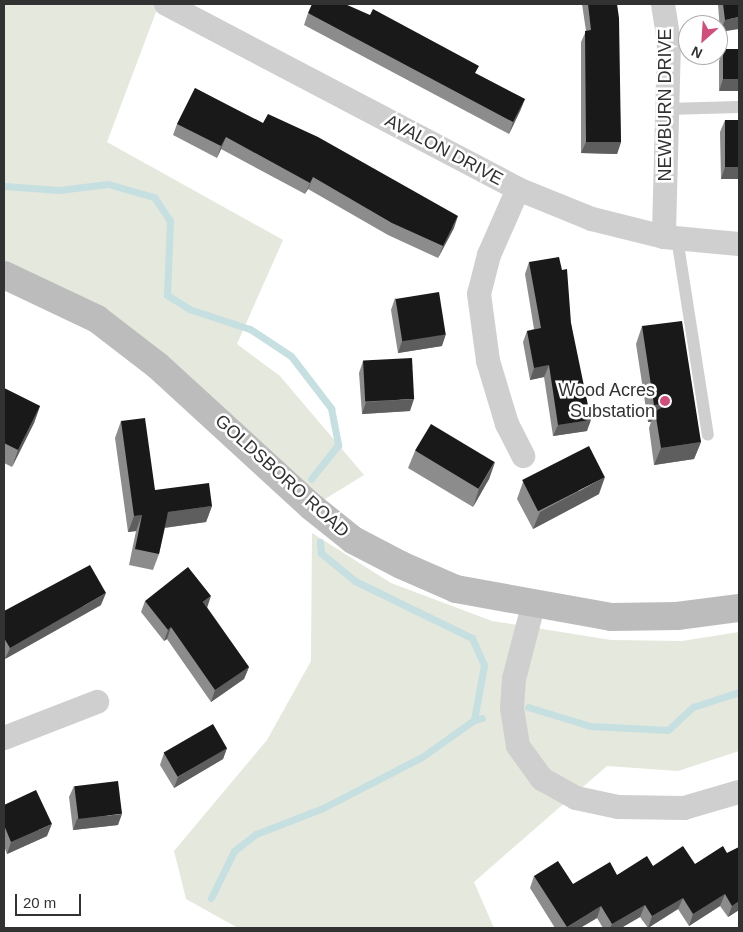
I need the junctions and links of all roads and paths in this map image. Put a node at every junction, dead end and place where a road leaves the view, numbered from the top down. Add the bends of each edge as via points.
1 (166, 4) edge
2 (663, 4) edge
3 (667, 108) junction
4 (739, 108) edge
5 (518, 189) junction
6 (671, 237) junction
7 (739, 244) edge
8 (4, 276) edge
9 (708, 435) dead end
10 (523, 456) dead end
11 (533, 606) junction
12 (739, 608) edge
13 (97, 702) dead end
14 (4, 738) edge
15 (739, 792) edge

1 - 5 street, AVALON DRIVE
2 - 3 street, NEWBURN DRIVE via 669,42
3 - 4 lane
3 - 6 street, NEWBURN DRIVE
5 - 6 street, AVALON DRIVE via 592,219
5 - 10 street via 489,255 479,294 488,361 507,424
6 - 7 street, AVALON DRIVE
6 - 9 lane
8 - 11 main road, GOLDSBORO ROAD via 97,319 137,348 353,540 456,588
11 - 12 main road, GOLDSBORO ROAD via 611,617 677,616
11 - 15 street via 514,679 512,708 518,746 542,779 576,798 618,807 684,808
13 - 14 street

